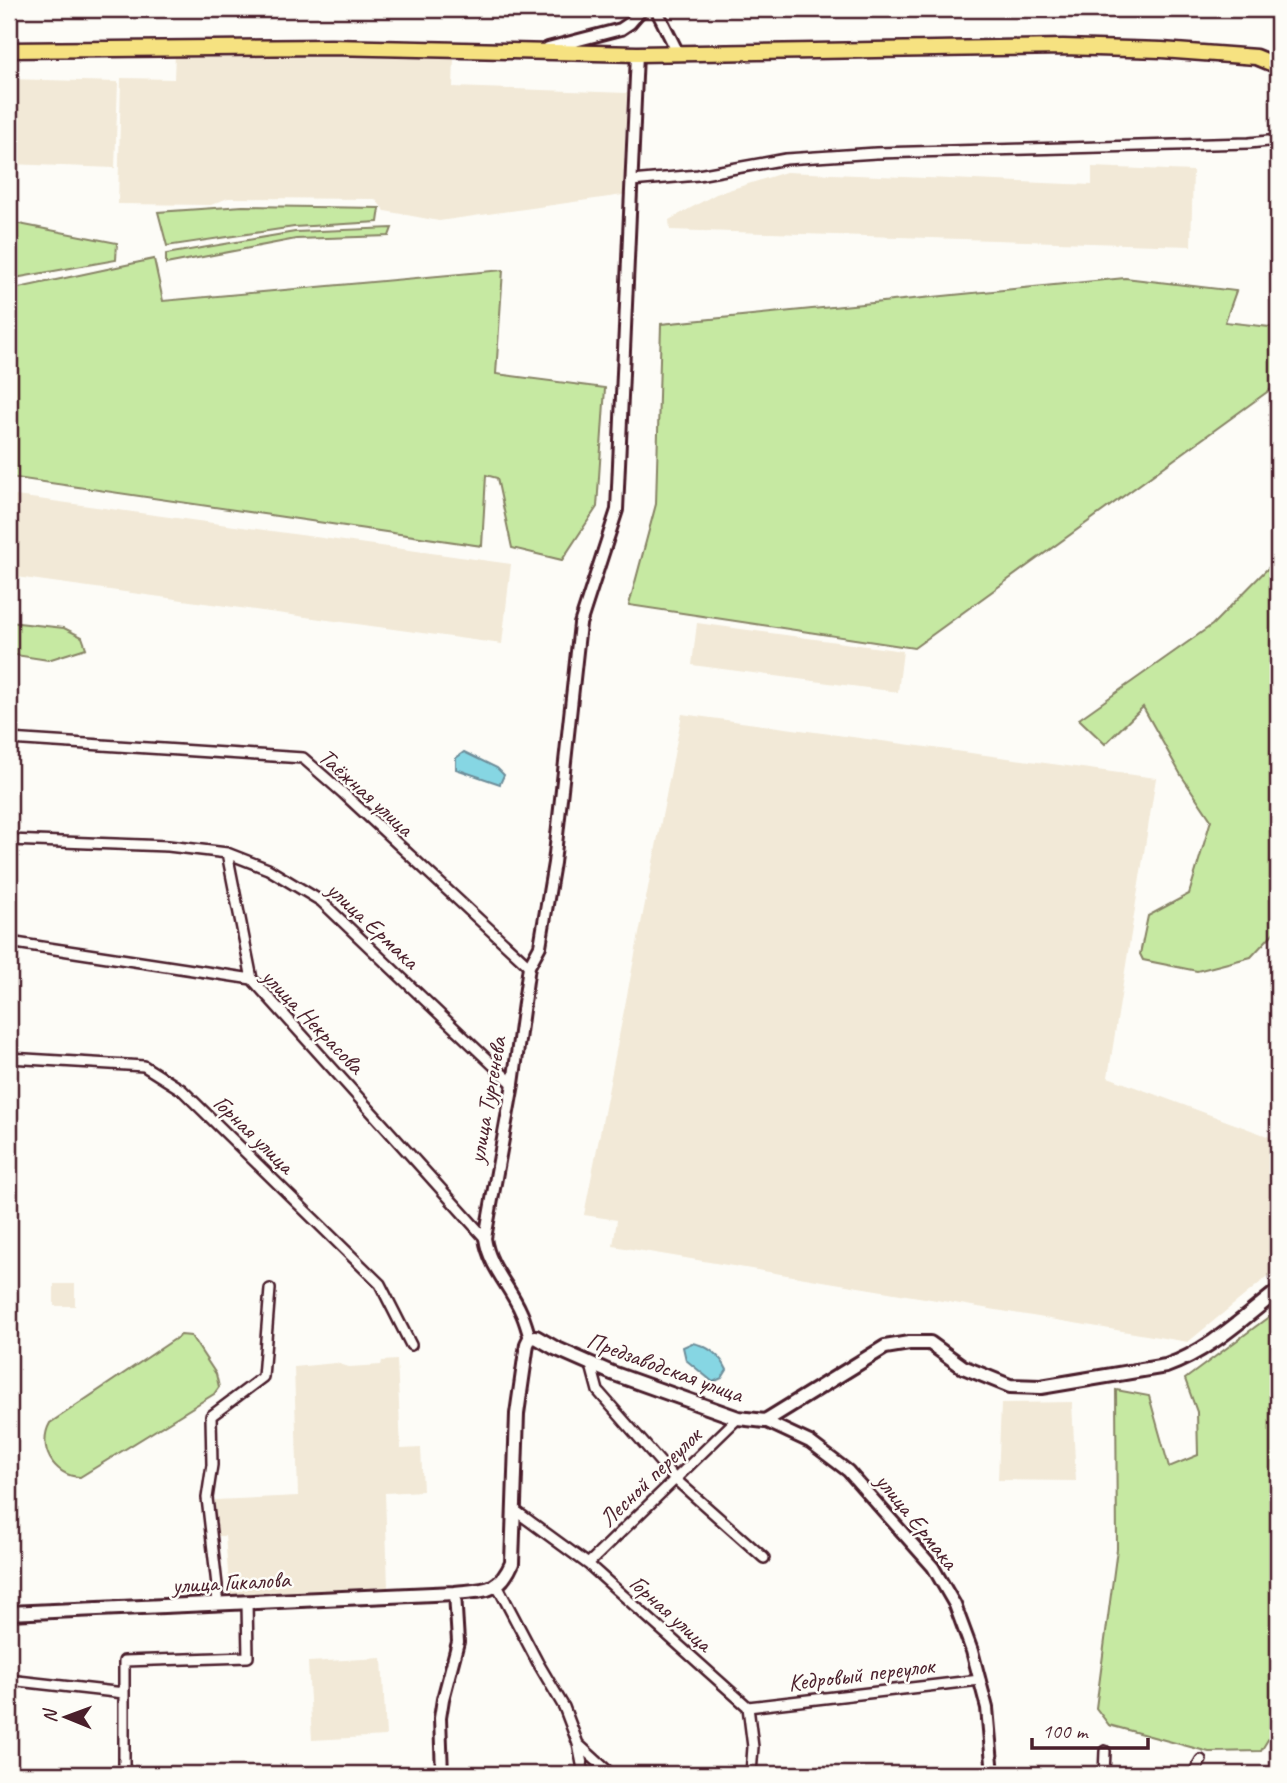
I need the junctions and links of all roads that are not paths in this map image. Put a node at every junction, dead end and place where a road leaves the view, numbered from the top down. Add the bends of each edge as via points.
1 (642, 9) edge
2 (656, 9) edge
3 (9, 50) edge
4 (538, 50) junction
5 (678, 53) junction
6 (638, 54) junction
7 (1278, 66) edge
8 (1278, 140) edge
9 (631, 181) junction
10 (9, 738) edge
11 (9, 840) edge
12 (227, 853) junction
13 (9, 942) edge
14 (529, 966) junction
15 (251, 979) junction
16 (9, 1058) edge
17 (513, 1084) junction
18 (485, 1238) junction
19 (270, 1289) dead end
20 (1278, 1290) edge
21 (530, 1338) junction
22 (411, 1345) dead end
23 (592, 1365) junction
24 (738, 1418) junction
25 (765, 1421) junction
26 (675, 1479) junction
27 (513, 1509) junction
28 (764, 1558) dead end
29 (588, 1564) junction
30 (497, 1585) junction
31 (455, 1592) junction
32 (247, 1602) junction
33 (217, 1603) junction
34 (9, 1613) edge
35 (9, 1680) edge
36 (980, 1680) junction
37 (124, 1693) junction
38 (748, 1707) junction
39 (578, 1744) junction
40 (1105, 1751) dead end
41 (1202, 1760) dead end
42 (124, 1774) edge
43 (442, 1774) edge
44 (584, 1774) edge
45 (611, 1774) edge
46 (751, 1774) edge
47 (993, 1774) edge
48 (1104, 1774) edge
49 (1197, 1774) edge

1 - 4 street via 630,23 609,33
2 - 5 street
3 - 4 main road
4 - 6 main road
5 - 6 main road
5 - 7 main road via 1063,47 1256,57
6 - 9 street, улица Тургенева
8 - 9 street via 876,153 786,159
9 - 14 street, улица Тургенева via 617,510 580,624 554,863 540,946
10 - 14 street, Таёжная улица via 303,758
11 - 12 street, улица Ермака
12 - 15 street
12 - 17 street, улица Ермака via 268,869 321,901
13 - 15 street, улица Некрасова
14 - 17 street, улица Тургенева
15 - 18 street, улица Некрасова
16 - 22 street, Горная улица via 144,1066 182,1090 380,1284
17 - 18 street, улица Тургенева
18 - 21 street, улица Тургенева via 494,1268 521,1311
19 - 33 street via 263,1377 211,1416 207,1498
20 - 25 main road, Предзаводская улица via 1231,1329 1184,1360 1166,1366 1041,1387 1010,1386 963,1367 930,1343 909,1343 885,1347
21 - 23 main road, Предзаводская улица
21 - 27 main road via 517,1414
23 - 24 main road, Предзаводская улица
23 - 26 street via 598,1391
24 - 25 main road, Предзаводская улица
24 - 26 street, Лесной переулок
25 - 36 street, улица Ермака via 810,1442 848,1471 933,1567 955,1605
26 - 28 street
26 - 29 street, Лесной переулок
27 - 29 street, Горная улица
27 - 30 main road via 512,1563
29 - 38 street, Горная улица
30 - 31 main road, улица Гикалова
30 - 39 street via 564,1707
31 - 32 main road, улица Гикалова
31 - 43 street via 458,1642 440,1718
32 - 33 main road, улица Гикалова
32 - 37 street via 248,1657 124,1661
33 - 34 main road, улица Гикалова
35 - 37 street
36 - 38 street, Кедровый переулок
36 - 47 street, улица Ермака
37 - 42 street
38 - 46 street via 754,1747
39 - 44 street
39 - 45 street
40 - 48 street
41 - 49 street

